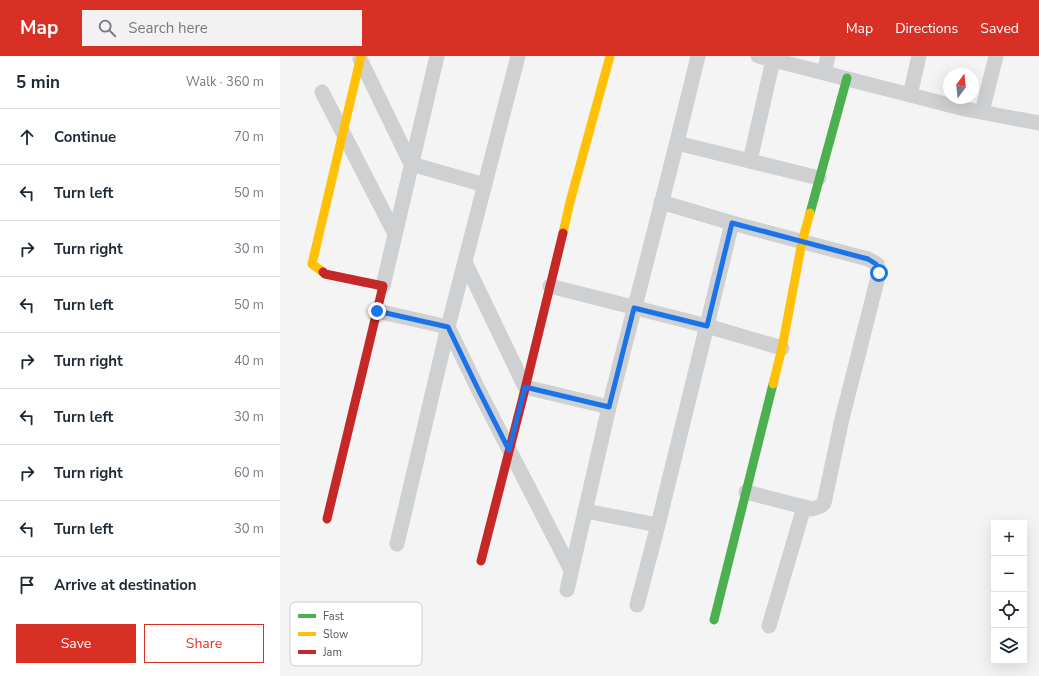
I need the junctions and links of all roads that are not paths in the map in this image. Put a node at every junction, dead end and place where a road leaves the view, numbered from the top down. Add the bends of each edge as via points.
1 (437, 56) edge
2 (518, 56) edge
3 (610, 56) edge
4 (698, 56) edge
5 (758, 56) edge
6 (828, 56) edge
7 (919, 56) edge
8 (996, 56) edge
9 (360, 57) edge
10 (773, 60) junction
11 (824, 72) junction
12 (846, 78) junction
13 (322, 92) dead end
14 (910, 95) junction
15 (982, 112) junction
16 (1039, 124) edge
17 (343, 133) junction
18 (677, 143) junction
19 (750, 161) junction
20 (411, 164) junction
21 (819, 178) junction
22 (485, 185) junction
23 (661, 202) junction
24 (732, 223) junction
25 (395, 234) junction
26 (802, 242) junction
27 (465, 262) junction
28 (383, 286) junction
29 (550, 286) junction
30 (634, 308) junction
31 (377, 311) junction
32 (707, 326) junction
33 (448, 327) junction
34 (782, 348) junction
35 (525, 387) junction
36 (609, 407) junction
37 (509, 450) junction
38 (746, 492) junction
39 (804, 507) junction
40 (585, 511) junction
41 (327, 519) dead end
42 (658, 525) junction
43 (397, 544) dead end
44 (481, 561) dead end
45 (571, 570) junction
46 (567, 590) dead end
47 (637, 605) dead end
48 (714, 620) dead end
49 (769, 626) dead end

1 - 20 street
2 - 22 street
3 - 29 street
4 - 18 street
5 - 10 street
6 - 11 street
7 - 14 street
8 - 15 street
9 - 17 street
9 - 20 street
10 - 11 street
10 - 19 street
11 - 12 street
12 - 14 street
12 - 21 street
13 - 17 street
14 - 15 street
15 - 16 street
17 - 25 street
17 - 28 street via 312,264 325,274
18 - 19 street
18 - 23 street
19 - 21 street
20 - 22 street
20 - 25 street
21 - 26 street
22 - 27 street
23 - 24 street
23 - 30 street
24 - 26 street
24 - 32 street
25 - 28 street
26 - 34 street
26 - 39 street via 868,259 876,264 879,273 842,419 824,503 812,509
27 - 33 street
27 - 35 street
28 - 31 street
29 - 30 street
29 - 35 street
30 - 32 street
30 - 36 street
31 - 33 street
31 - 41 street
32 - 34 street
32 - 42 street
33 - 37 street
33 - 43 street
34 - 38 street
35 - 36 street
35 - 37 street
36 - 40 street
37 - 44 street
37 - 45 street
38 - 39 street
38 - 48 street
39 - 49 street
40 - 42 street
40 - 45 street
42 - 47 street
45 - 46 street

